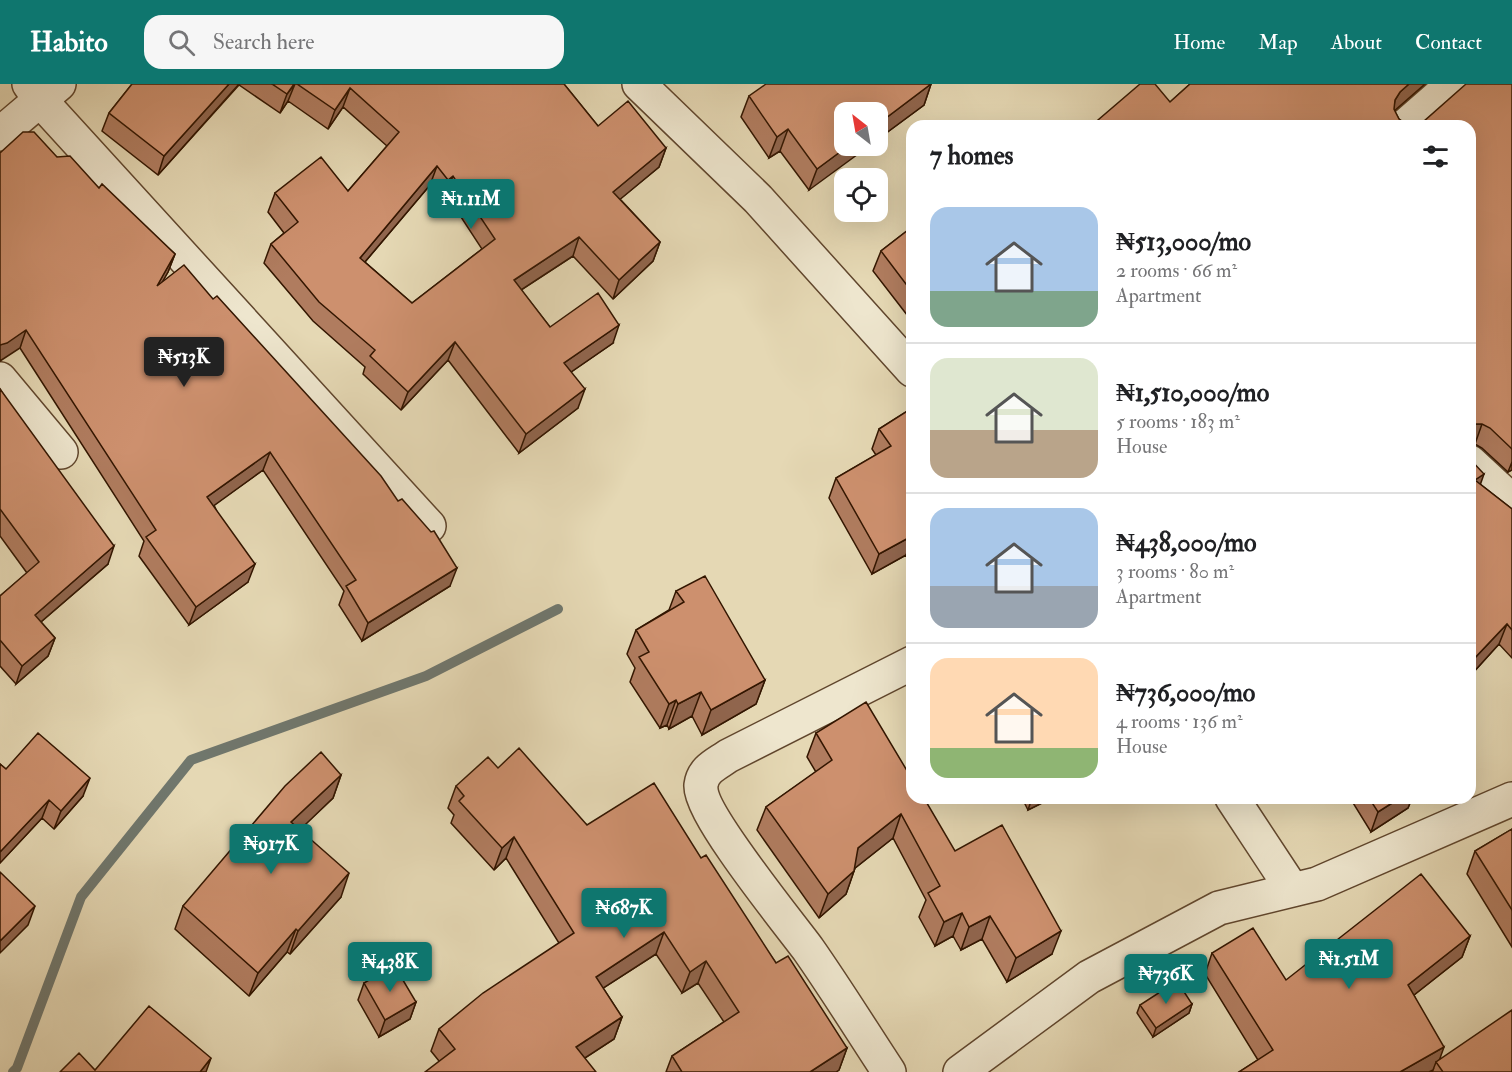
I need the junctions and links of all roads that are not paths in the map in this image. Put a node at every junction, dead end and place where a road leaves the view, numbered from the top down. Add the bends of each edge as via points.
1 (639, 84) edge
2 (1453, 84) edge
3 (43, 89) edge
4 (1412, 120) edge
5 (0, 134) edge
6 (906, 363) edge
7 (0, 379) edge
8 (62, 452) dead end
9 (1476, 468) edge
10 (1512, 501) edge
11 (429, 526) edge
12 (906, 666) edge
13 (1512, 799) edge
14 (1236, 804) edge
15 (1292, 889) junction
16 (889, 1072) edge
17 (960, 1072) edge

1 - 6 street via 758,200
2 - 4 street
3 - 5 street
3 - 11 street
7 - 8 street
9 - 10 street
12 - 16 street via 729,756 706,770 701,785 728,842 808,950
13 - 15 street via 1317,884
14 - 15 street
15 - 17 street via 1219,908 1089,977

